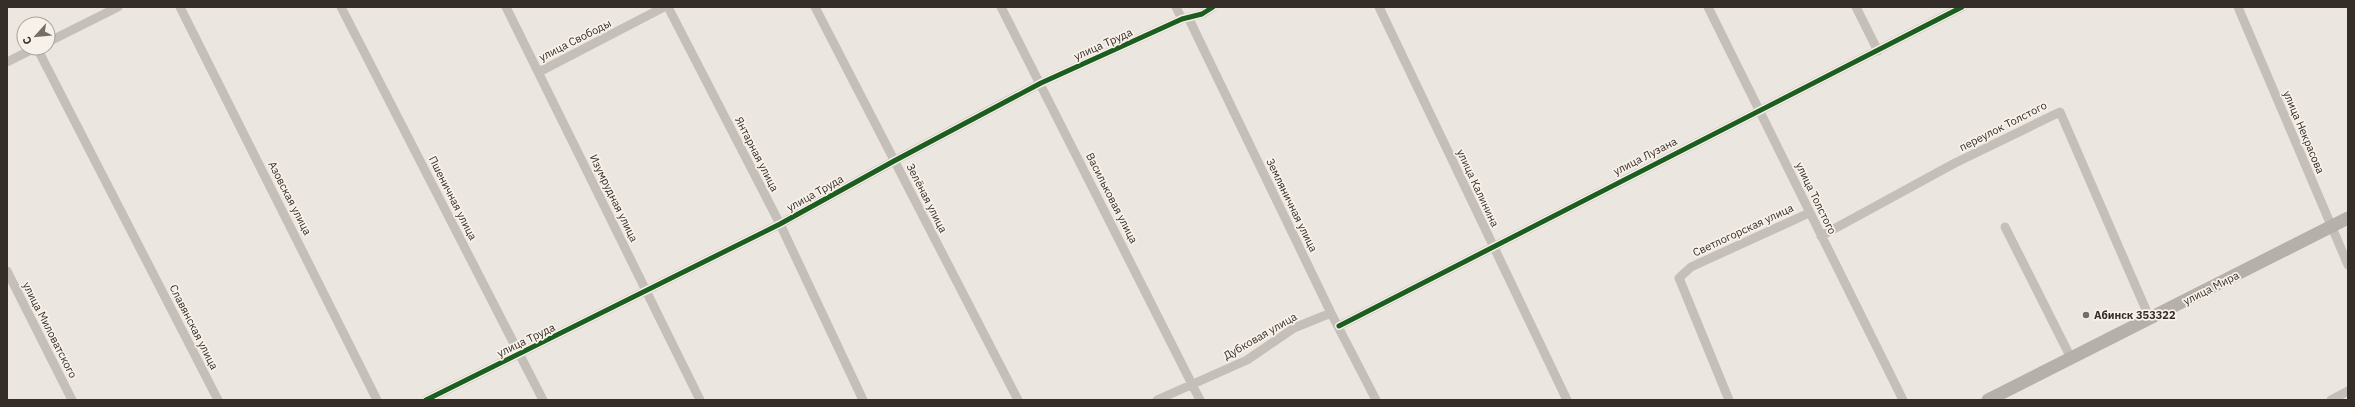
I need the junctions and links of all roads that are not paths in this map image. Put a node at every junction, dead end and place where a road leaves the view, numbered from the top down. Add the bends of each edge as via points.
1 (118, 7) edge
2 (180, 7) edge
3 (341, 7) edge
4 (506, 7) edge
5 (664, 7) edge
6 (668, 7) edge
7 (815, 7) edge
8 (1001, 7) edge
9 (1176, 7) edge
10 (1213, 7) edge
11 (1379, 7) edge
12 (1708, 7) edge
13 (1856, 7) edge
14 (1962, 7) edge
15 (2238, 7) edge
16 (1185, 19) junction
17 (56, 38) edge
18 (1878, 51) junction
19 (19, 56) edge
20 (40, 56) edge
21 (7, 62) edge
22 (539, 72) junction
23 (1041, 84) junction
24 (1759, 109) junction
25 (894, 161) junction
26 (1809, 212) junction
27 (2348, 218) edge
28 (780, 224) junction
29 (2005, 227) dead end
30 (2331, 227) junction
31 (1821, 236) junction
32 (1492, 246) junction
33 (2348, 265) edge
34 (7, 271) edge
35 (648, 291) junction
36 (1331, 313) junction
37 (2150, 319) junction
38 (1339, 326) junction
39 (520, 355) junction
40 (2071, 358) junction
41 (1193, 385) junction
42 (2348, 391) edge
43 (72, 400) edge
44 (218, 400) edge
45 (377, 400) edge
46 (426, 400) edge
47 (543, 400) edge
48 (700, 400) edge
49 (863, 400) edge
50 (1018, 400) edge
51 (1157, 400) edge
52 (1200, 400) edge
53 (1376, 400) edge
54 (1567, 400) edge
55 (1729, 400) edge
56 (1902, 400) edge
57 (1988, 400) edge
58 (2331, 400) edge

1 - 17 street
2 - 45 street, Азовская улица
3 - 39 street, Пшеничная улица
4 - 22 street, Изумрудная улица
5 - 22 street, улица Свободы
6 - 28 street, Янтарная улица
7 - 25 street, Зелёная улица
8 - 23 street, Васильковая улица
9 - 16 street, Земляничная улица
10 - 16 street, улица Труда
11 - 32 street, улица Калинина
12 - 24 street, улица Толстого
13 - 18 street
14 - 18 street, улица Лузана
15 - 30 street, улица Некрасова
16 - 23 street, улица Труда
16 - 36 street, Земляничная улица
18 - 24 street, улица Лузана
19 - 21 street
20 - 44 street, Славянская улица
22 - 35 street, Изумрудная улица
23 - 25 street, улица Труда
23 - 41 street, Васильковая улица
24 - 26 street, улица Толстого
24 - 32 street, улица Лузана
25 - 28 street, улица Труда
25 - 50 street, Зелёная улица
26 - 31 street, улица Толстого
26 - 55 street, Светлогорская улица via 1690,267 1679,278
27 - 30 main road, улица Мира
28 - 35 street, улица Труда
28 - 49 street, Янтарная улица
29 - 40 street
30 - 33 street, улица Некрасова
30 - 37 main road, улица Мира
31 - 37 street, переулок Толстого via 1955,163 2060,112
31 - 56 street, улица Толстого
32 - 38 street, улица Лузана
32 - 54 street, улица Калинина
34 - 43 street, улица Миловатского
35 - 39 street, улица Труда
35 - 48 street, Изумрудная улица
36 - 38 street, Земляничная улица
36 - 41 street, Дубковая улица via 1294,328 1247,360
37 - 40 main road, улица Мира
38 - 53 street, Земляничная улица
39 - 46 street, улица Труда
39 - 47 street, Пшеничная улица
40 - 57 main road, улица Мира
41 - 51 street, Дубковая улица
41 - 52 street, Васильковая улица
42 - 58 street

